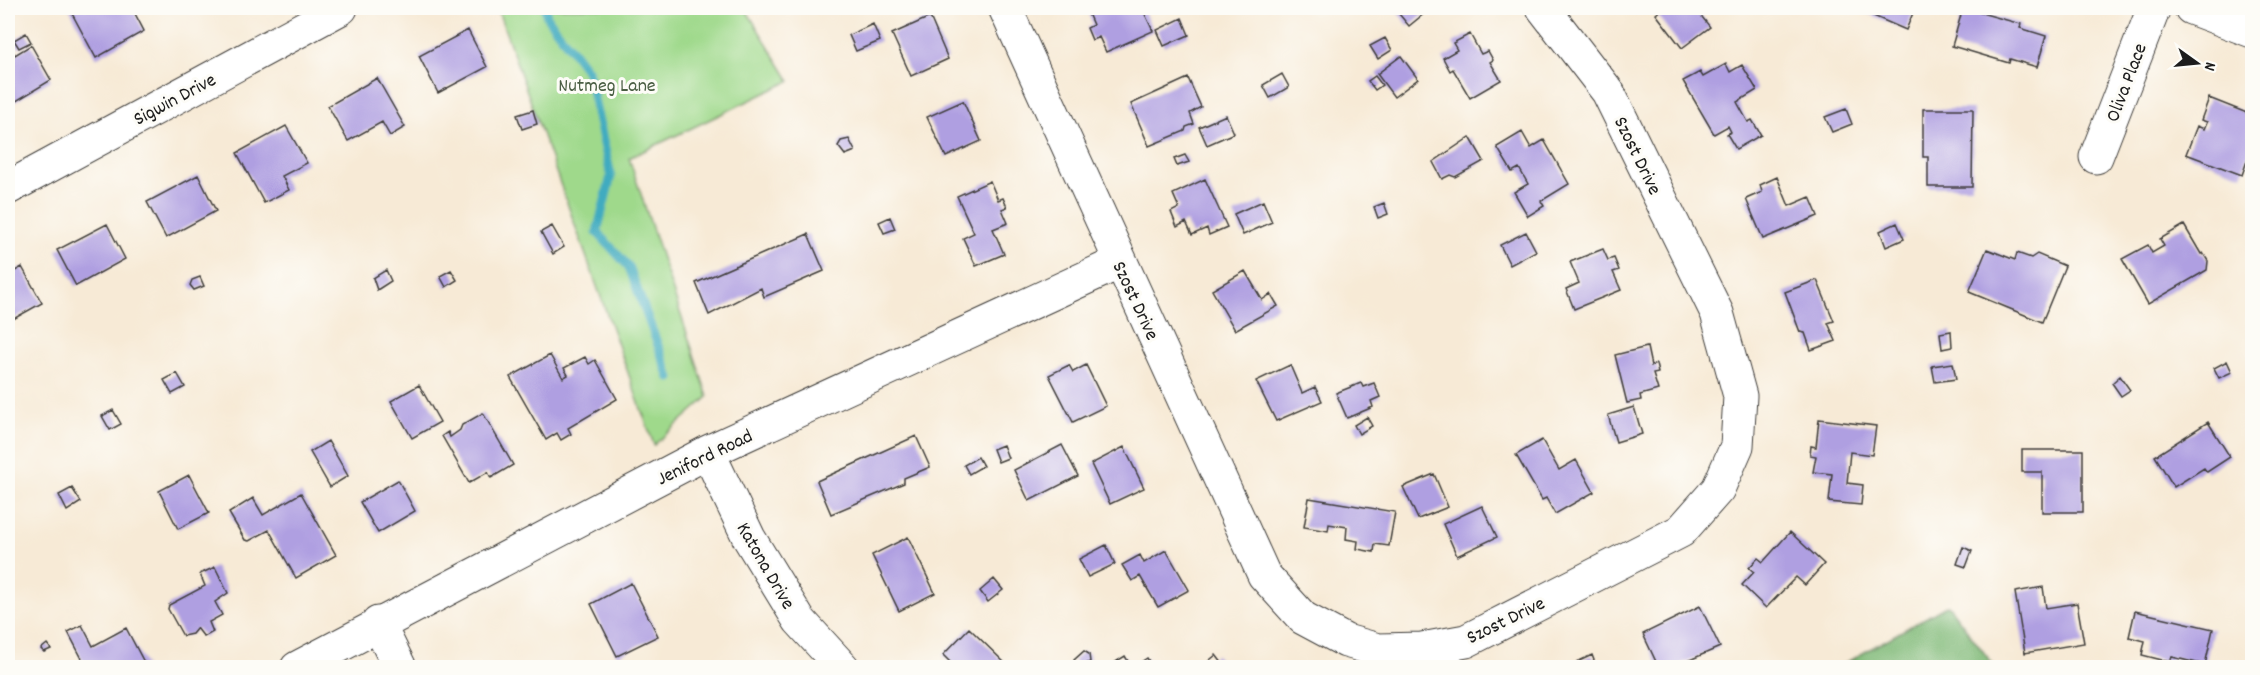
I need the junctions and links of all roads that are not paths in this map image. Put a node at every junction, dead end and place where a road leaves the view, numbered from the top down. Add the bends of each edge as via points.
1 (341, 8) edge
2 (1005, 8) edge
3 (1543, 8) edge
4 (2154, 8) edge
5 (2192, 8) edge
6 (2253, 31) edge
7 (2096, 157) dead end
8 (8, 188) edge
9 (1120, 262) junction
10 (708, 452) junction
11 (378, 623) junction
12 (297, 668) edge
13 (400, 668) edge
14 (843, 668) edge

1 - 8 street, Sigwin Drive
2 - 9 street, Szost Drive
3 - 9 street, Szost Drive via 1608,92 1717,313 1740,396 1737,446 1718,489 1681,531 1466,641 1422,649 1378,650 1346,641 1303,618 1264,575
4 - 7 street, Oliva Place
5 - 6 street
9 - 10 street, Jeniford Road
10 - 11 street, Jeniford Road
10 - 14 street, Katona Drive via 749,538 800,620
11 - 12 street, Jeniford Road
11 - 13 street

